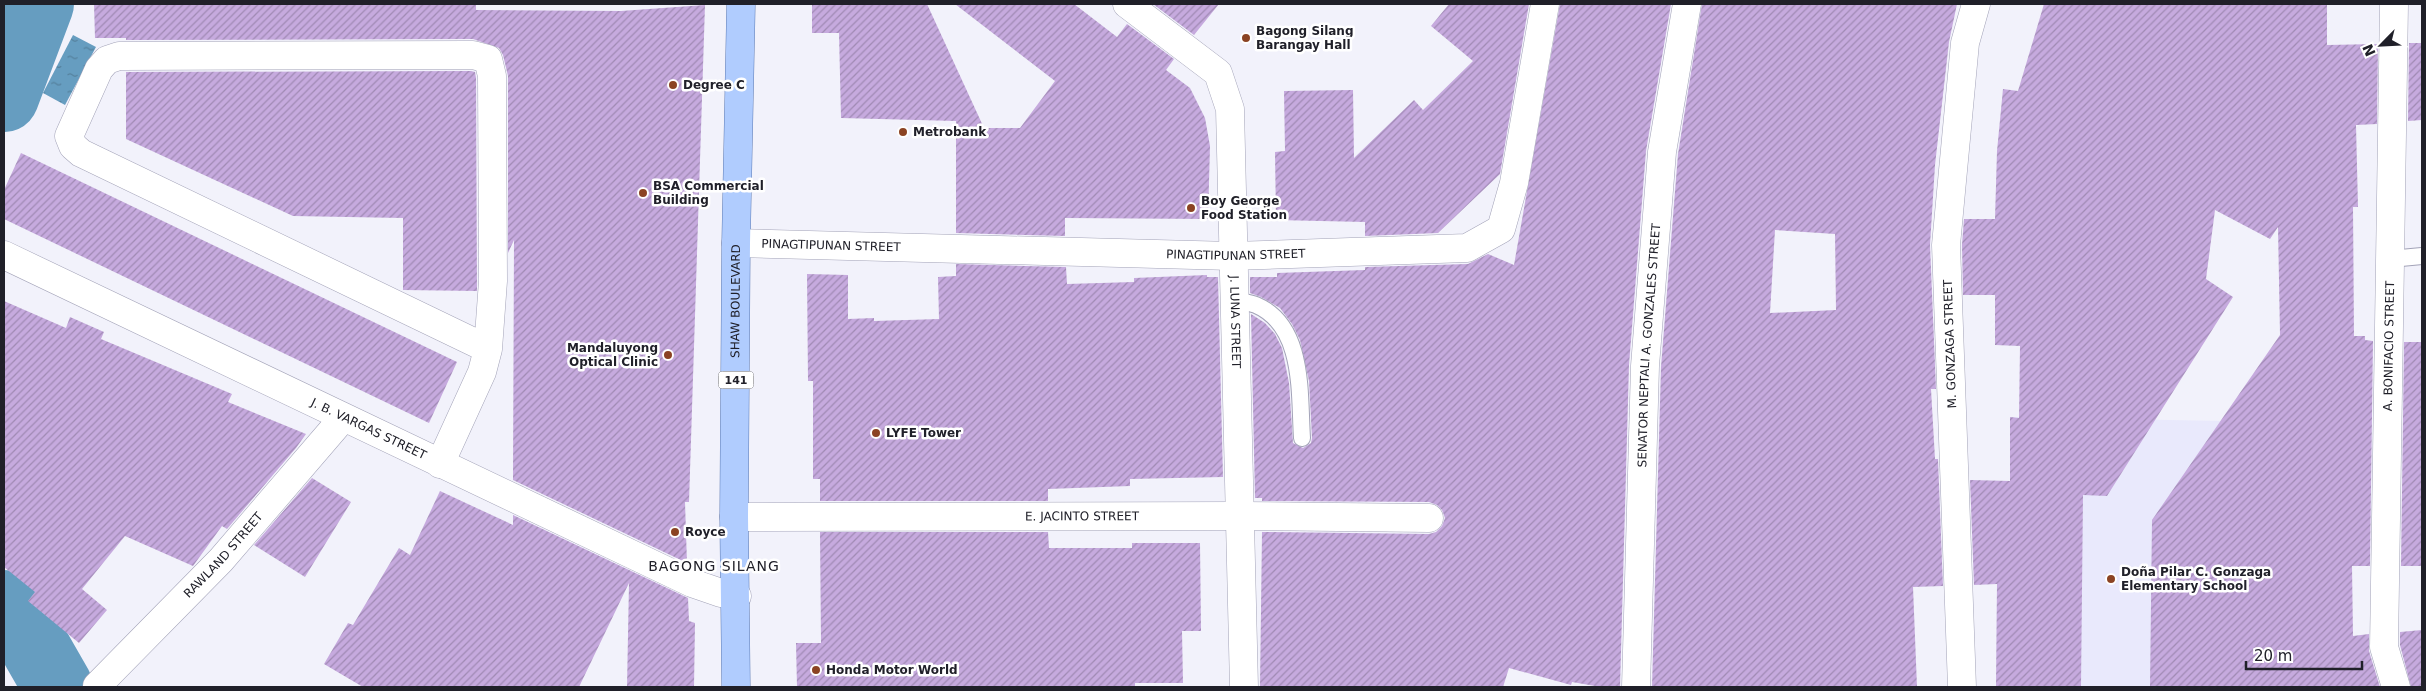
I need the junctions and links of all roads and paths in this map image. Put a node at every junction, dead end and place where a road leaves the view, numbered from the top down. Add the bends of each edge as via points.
1 (741, 4) edge
2 (1127, 4) edge
3 (1545, 4) edge
4 (1687, 4) edge
5 (1976, 4) edge
6 (2394, 4) edge
7 (736, 243) junction
8 (4, 255) edge
9 (1232, 256) junction
10 (2422, 256) edge
11 (2390, 258) junction
12 (1233, 300) junction
13 (488, 349) junction
14 (343, 418) junction
15 (1302, 438) dead end
16 (440, 464) junction
17 (1240, 516) junction
18 (734, 517) junction
19 (1429, 518) dead end
20 (737, 596) junction
21 (97, 686) dead end
22 (736, 687) edge
23 (1244, 687) edge
24 (1636, 687) edge
25 (1962, 687) edge
26 (2396, 687) edge

1 - 7 main road, SHAW BOULEVARD / 141
2 - 9 street, J. LUNA STREET via 1218,73 1230,109
3 - 9 street, PINAGTIPUNAN STREET via 1514,183 1501,229 1468,248
4 - 24 street, SENATOR NEPTALI A. GONZALES STREET via 1662,152 1645,366
5 - 25 street, M. GONZAGA STREET via 1965,44 1946,245
6 - 11 street, A. BONIFACIO STREET
7 - 9 street, PINAGTIPUNAN STREET
7 - 18 main road, SHAW BOULEVARD / 141
8 - 14 street, J. B. VARGAS STREET
9 - 12 street, J. LUNA STREET
10 - 11 lane
11 - 26 street, A. BONIFACIO STREET via 2384,647
12 - 15 lane via 1254,304 1272,314 1286,334 1297,358
12 - 17 street, J. LUNA STREET
13 - 13 street via 493,281 492,76 488,59 473,55 119,56 107,60 99,69 69,136 81,153
13 - 16 street via 482,372
14 - 16 street, J. B. VARGAS STREET
14 - 21 street, RAWLAND STREET via 221,560
16 - 20 street, J. B. VARGAS STREET via 692,583
17 - 18 street, E. JACINTO STREET
17 - 19 street, E. JACINTO STREET
17 - 23 street, J. LUNA STREET
18 - 20 main road, SHAW BOULEVARD / 141
20 - 22 main road, SHAW BOULEVARD / 141

